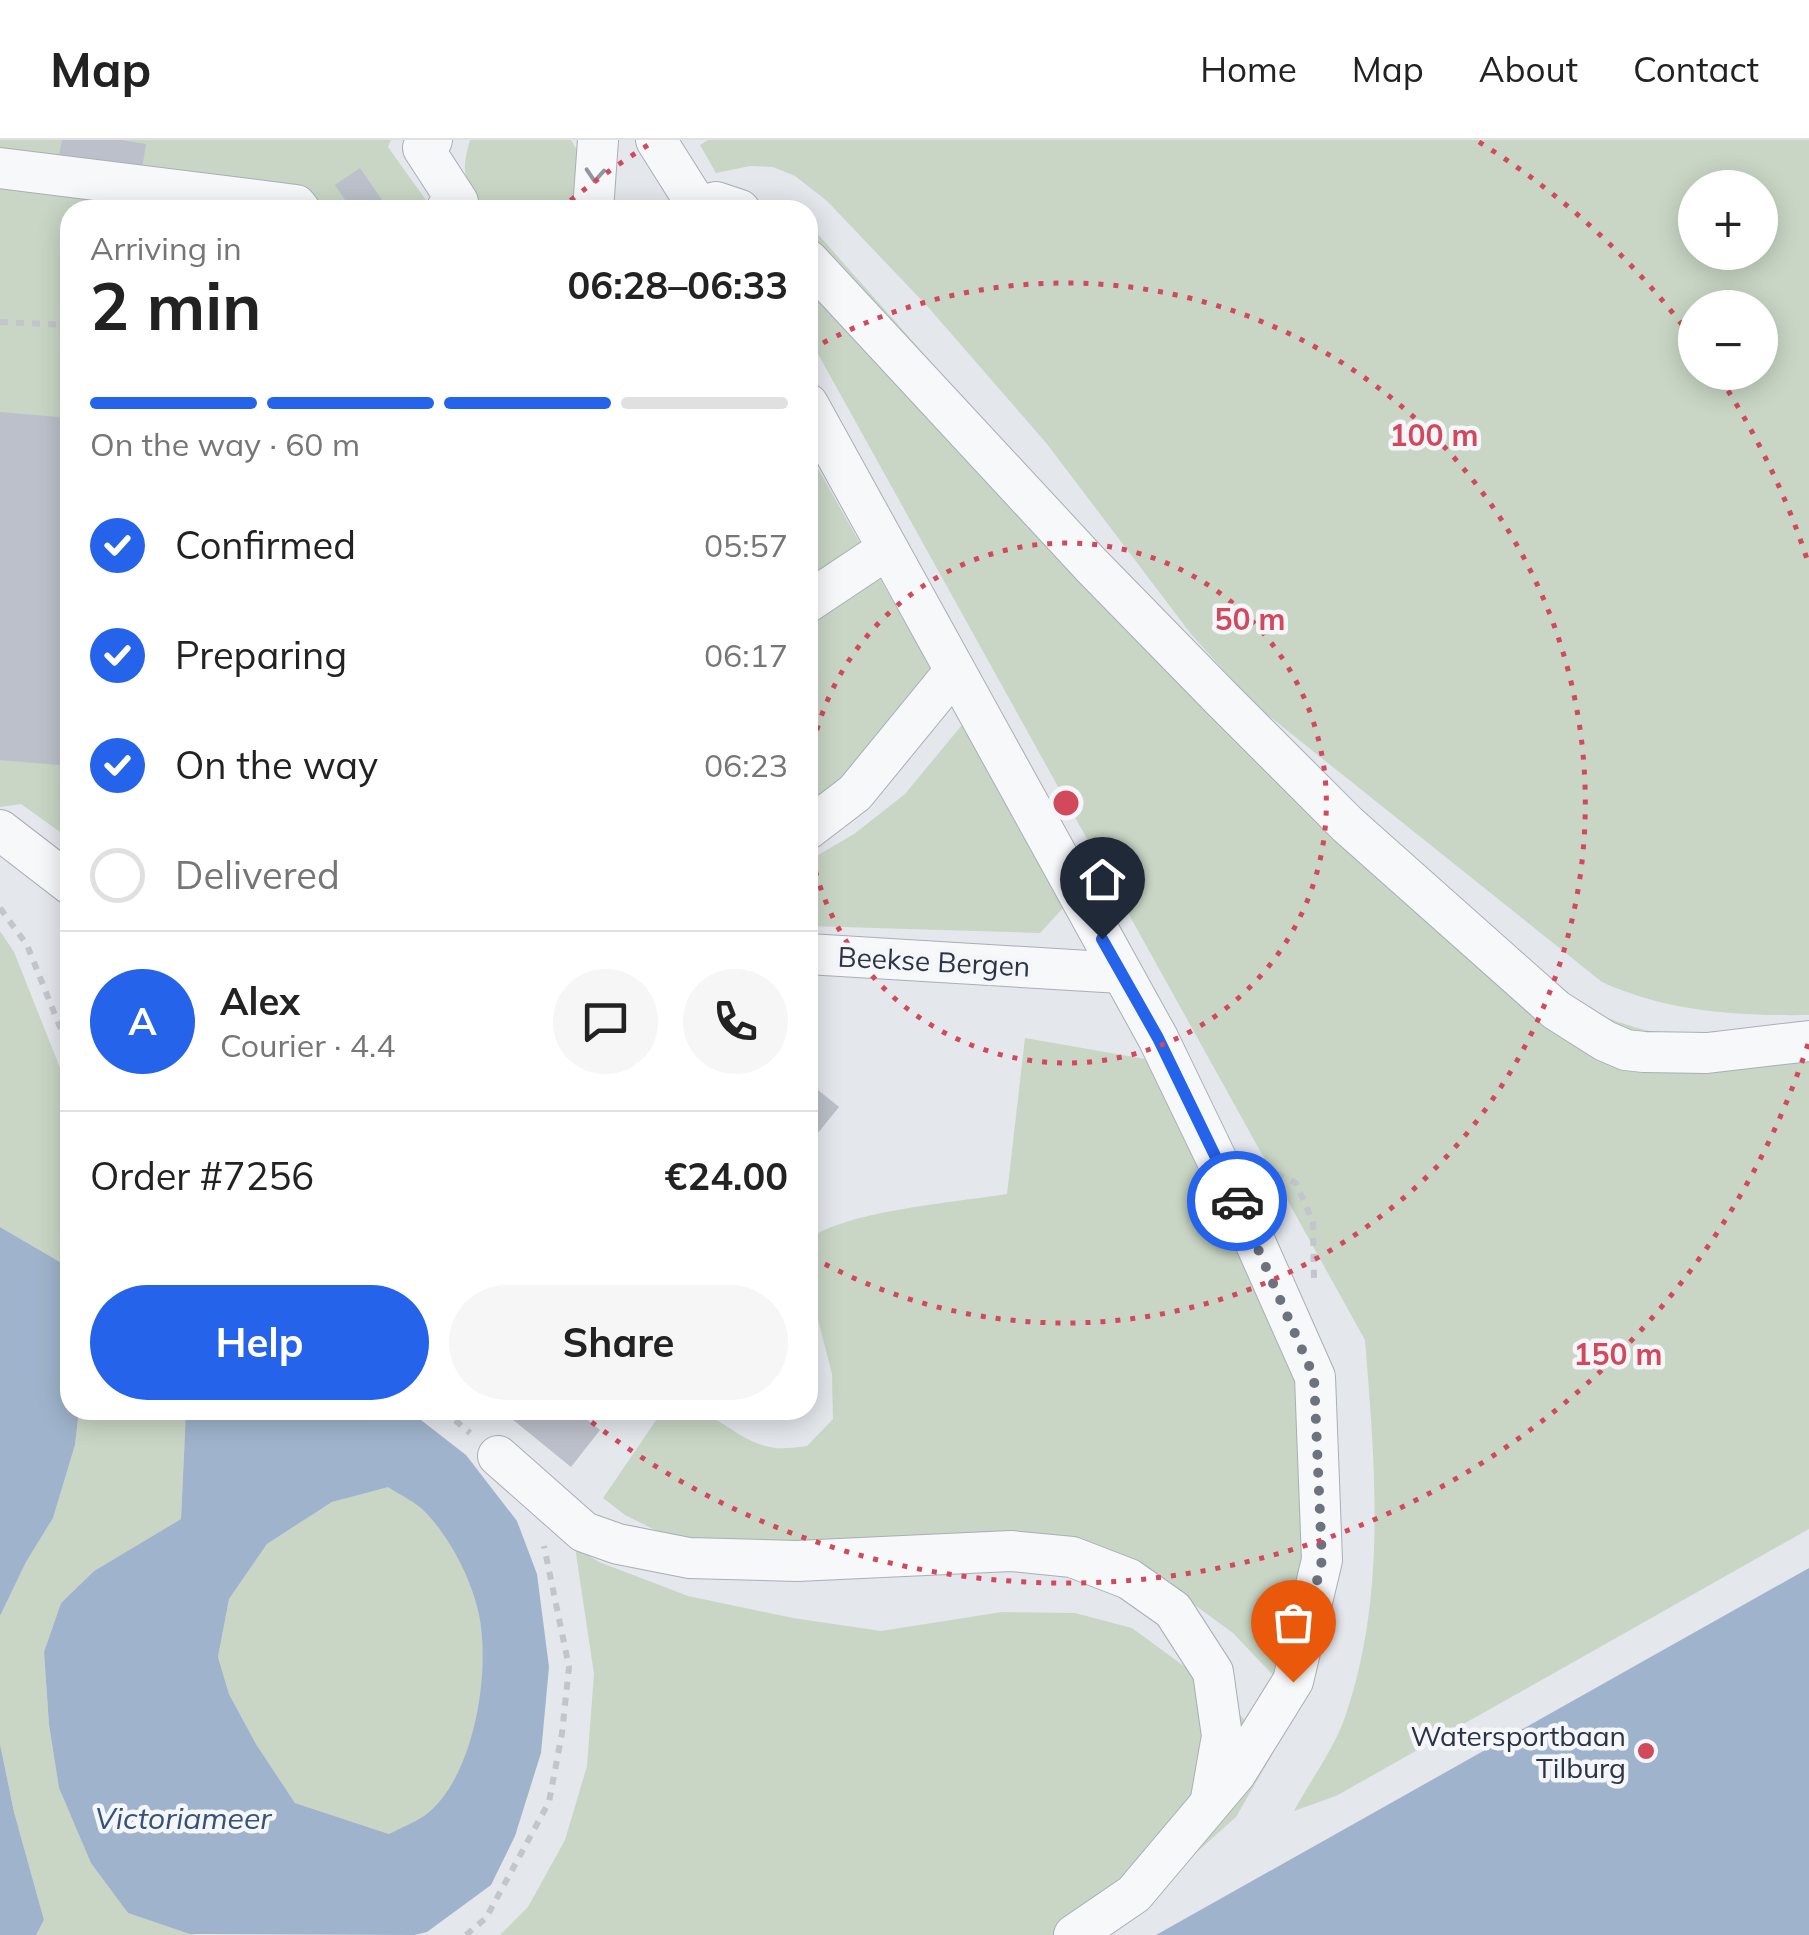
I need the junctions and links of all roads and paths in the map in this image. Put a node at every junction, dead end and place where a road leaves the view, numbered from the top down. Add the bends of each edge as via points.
1 (432, 140) edge
2 (598, 140) edge
3 (656, 140) edge
4 (0, 168) edge
5 (249, 200) edge
6 (451, 200) edge
7 (594, 200) edge
8 (694, 200) edge
9 (818, 271) edge
10 (0, 322) edge
11 (60, 325) edge
12 (818, 423) edge
13 (886, 550) junction
14 (818, 595) edge
15 (954, 672) junction
16 (818, 821) edge
17 (0, 830) edge
18 (60, 876) edge
19 (0, 908) edge
20 (818, 955) edge
21 (1121, 973) junction
22 (60, 1028) edge
23 (1809, 1041) edge
24 (455, 1420) edge
25 (498, 1456) joint
26 (543, 1541) dead end
27 (1210, 1804) junction
28 (466, 1935) edge
29 (1074, 1935) edge

1 - 6 street via 424,148
2 -> 7 street
3 - 8 street
4 - 5 street
9 - 23 street via 1222,700 1348,824 1556,1010 1626,1050 1707,1052
10 - 11 path
12 - 13 street
13 - 14 street
13 - 15 street
15 - 16 street via 855,793
15 - 21 street
17 - 18 street
19 - 22 path via 26,945
20 - 21 street, Beekse Bergen
21 - 27 street via 1240,1208 1314,1377 1322,1560 1306,1630 1293,1682
24 - 25 path
25 - 27 street via 584,1532 636,1548 689,1558 797,1561 1011,1551 1072,1557 1129,1579 1173,1610 1213,1672 1222,1736
26 - 28 path via 569,1666 552,1785 486,1918
27 - 29 street via 1134,1894

